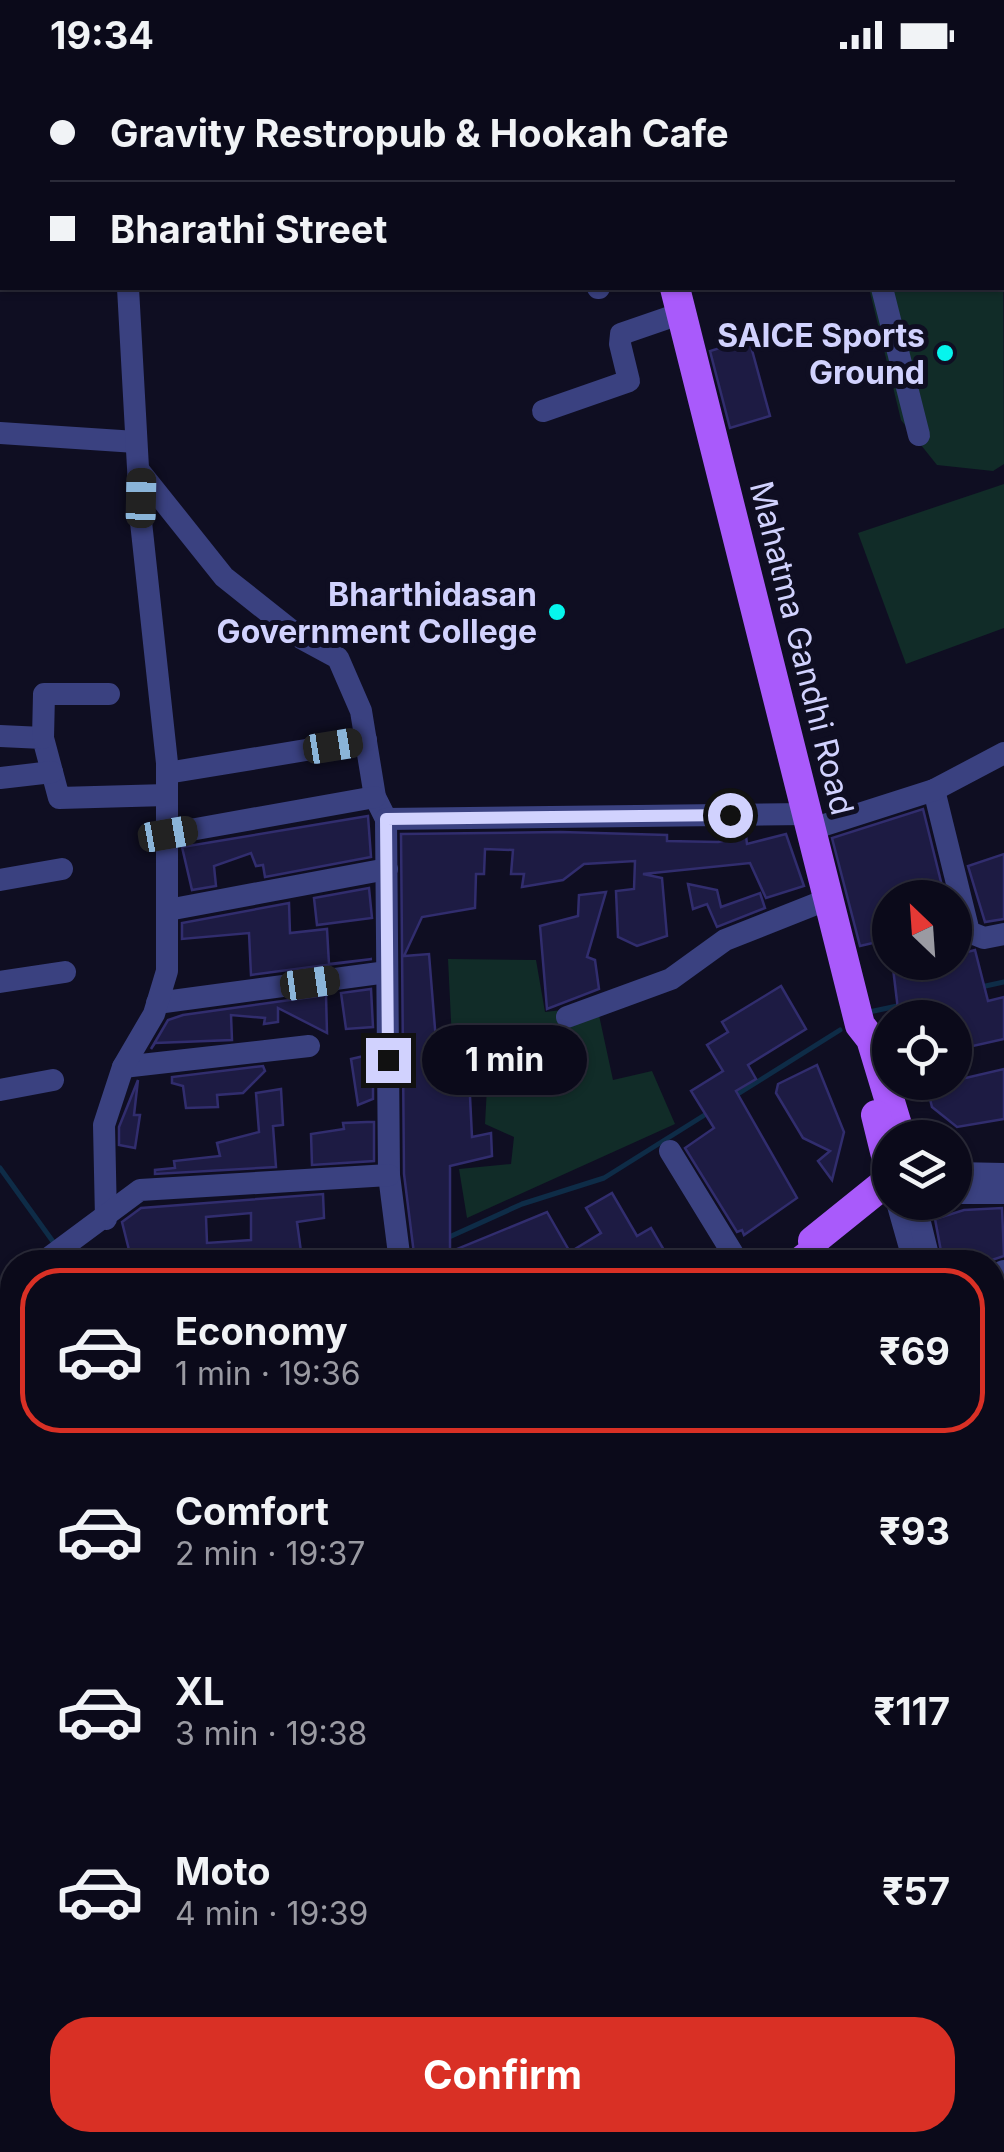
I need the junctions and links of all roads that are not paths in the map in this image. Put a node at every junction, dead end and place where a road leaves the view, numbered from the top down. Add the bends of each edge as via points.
1 (128, 290) edge
2 (882, 290) edge
3 (678, 300) edge
4 (543, 411) dead end
5 (0, 432) edge
6 (918, 435) dead end
7 (136, 442) junction
8 (142, 473) junction
9 (108, 694) dead end
10 (0, 736) edge
11 (43, 738) junction
12 (366, 740) junction
13 (1004, 753) edge
14 (52, 772) junction
15 (0, 778) edge
16 (167, 784) junction
17 (934, 790) junction
18 (376, 797) junction
19 (386, 819) junction
20 (810, 822) junction
21 (168, 834) junction
22 (62, 868) dead end
23 (386, 870) junction
24 (0, 880) edge
25 (826, 900) junction
26 (168, 910) junction
27 (1004, 934) edge
28 (65, 972) dead end
29 (387, 972) junction
30 (0, 982) edge
31 (158, 1003) junction
32 (567, 1017) dead end
33 (860, 1026) junction
34 (308, 1046) dead end
35 (123, 1067) junction
36 (53, 1080) dead end
37 (0, 1090) edge
38 (876, 1120) edge
39 (896, 1120) edge
40 (670, 1151) dead end
41 (972, 1173) edge
42 (1004, 1174) edge
43 (389, 1176) junction
44 (972, 1193) edge
45 (1004, 1193) edge
46 (872, 1194) edge
47 (106, 1219) junction
48 (872, 1219) edge
49 (901, 1220) edge
50 (920, 1220) edge
51 (61, 1250) edge
52 (398, 1250) edge
53 (731, 1250) edge
54 (809, 1250) edge
55 (830, 1250) edge
56 (910, 1250) edge
57 (927, 1250) edge

1 - 7 street
2 - 6 street
3 - 4 street via 622,334 629,380
3 - 20 main road, Mahatma Gandhi Road
5 - 7 street
7 - 8 street
8 - 12 street via 224,577 300,638 338,658
8 - 16 street via 140,522
9 - 11 street via 44,694
10 - 11 street
11 - 14 street
12 - 16 street
12 - 18 street
13 - 17 street
14 - 15 street
14 - 16 street via 60,798
16 - 21 street
17 - 20 street
17 - 27 street via 970,932 984,938
18 - 19 street
18 - 21 street
19 - 20 street
19 - 23 street
20 - 25 main road, Mahatma Gandhi Road
21 - 26 street
22 - 24 street
23 - 26 street
23 - 29 street
25 - 32 street via 725,940 671,979
25 - 33 main road, Mahatma Gandhi Road
26 - 31 street via 167,970
28 - 30 street
29 - 31 street
29 - 43 street
31 - 35 street
33 - 38 main road, Mahatma Gandhi Road via 855,1042
33 - 39 main road, Mahatma Gandhi Road via 871,1038
34 - 35 street
35 - 47 street via 104,1125
36 - 37 street
40 - 53 street
41 - 42 street
43 - 47 street via 140,1190
43 - 52 street
44 - 45 street
46 - 54 main road
47 - 51 street
48 - 55 main road
49 - 56 street
50 - 57 street

